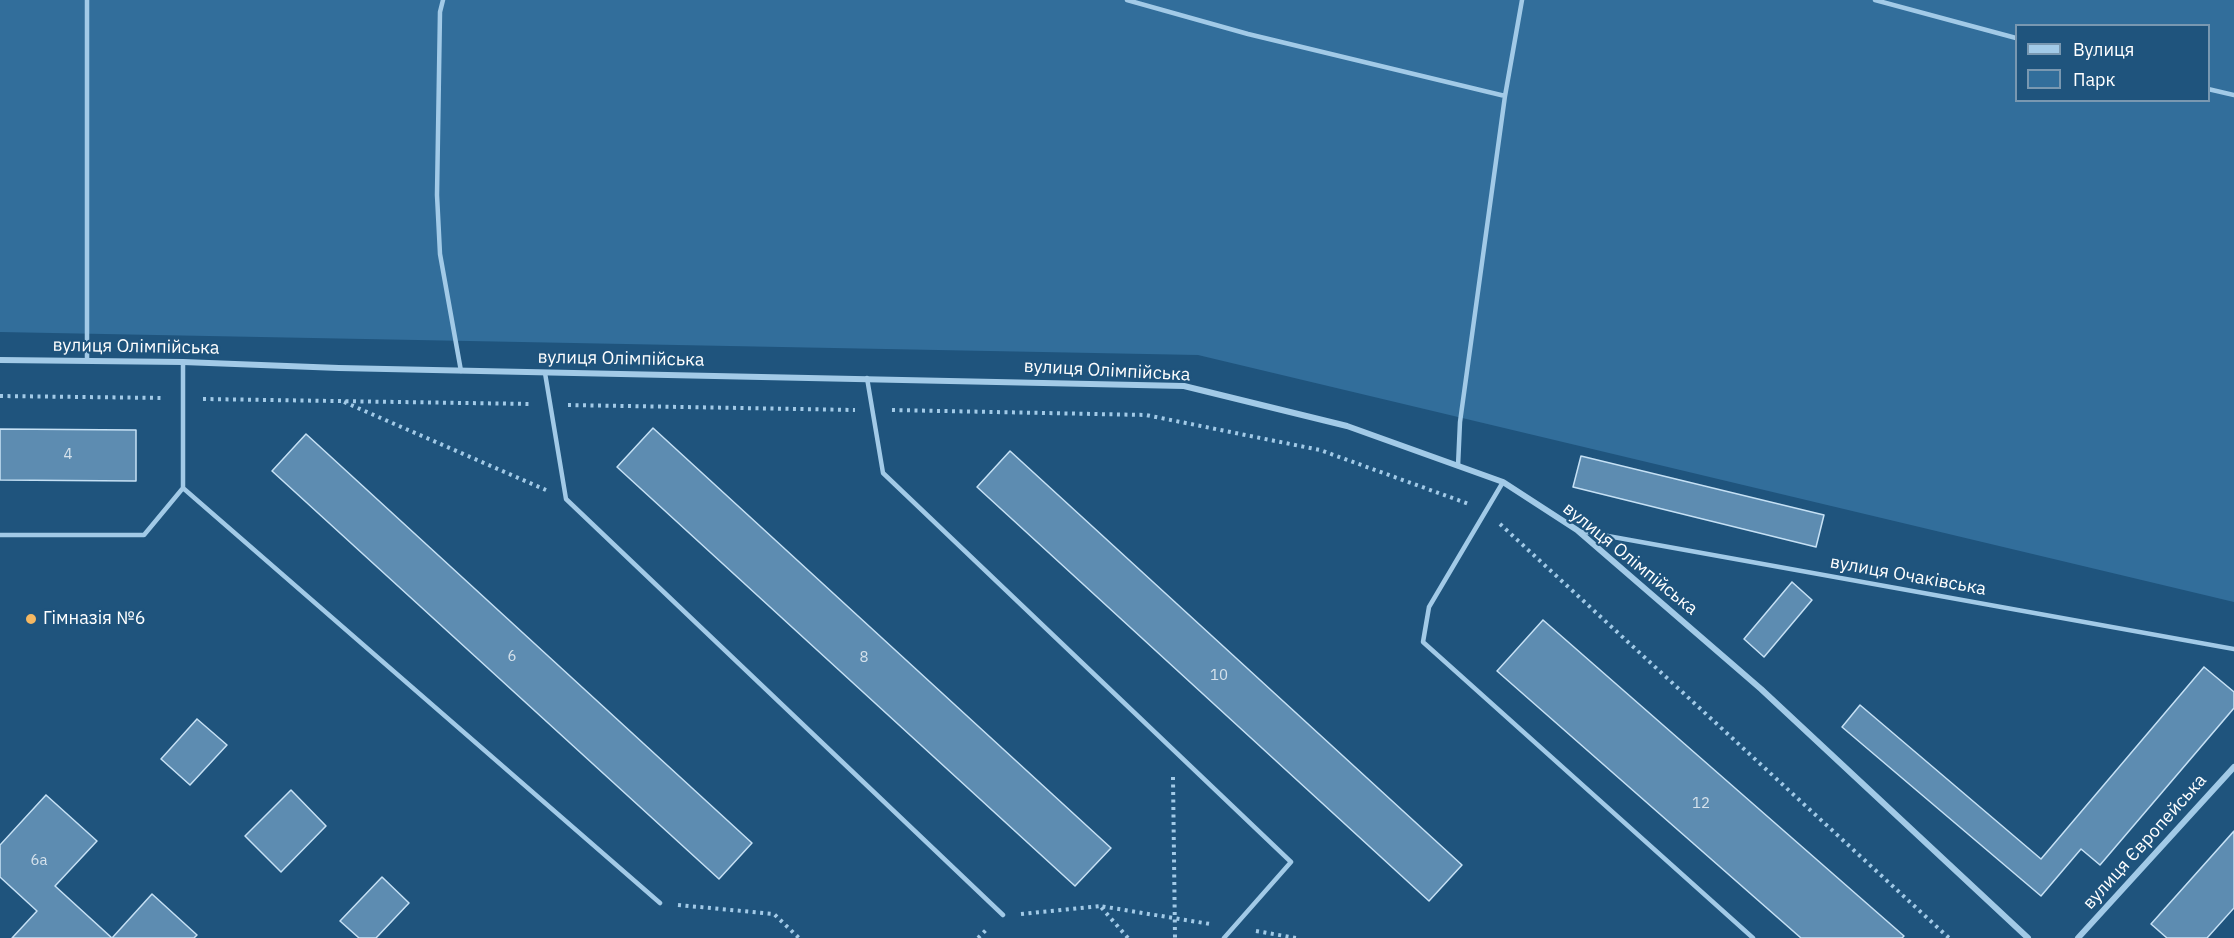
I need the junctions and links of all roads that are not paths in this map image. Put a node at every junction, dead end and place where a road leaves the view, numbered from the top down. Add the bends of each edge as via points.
1 (87, 0) edge
2 (443, 0) edge
3 (1127, 0) edge
4 (1522, 0) edge
5 (1875, 0) edge
6 (2015, 38) edge
7 (2210, 89) edge
8 (2234, 95) edge
9 (1505, 96) junction
10 (0, 360) edge
11 (87, 361) junction
12 (183, 362) junction
13 (461, 371) junction
14 (545, 373) junction
15 (867, 378) junction
16 (1458, 466) junction
17 (1503, 482) junction
18 (183, 488) junction
19 (1577, 530) junction
20 (0, 535) edge
21 (2234, 649) edge
22 (2234, 767) edge
23 (660, 903) road end
24 (1003, 915) road end
25 (1224, 938) edge
26 (1753, 938) edge
27 (2028, 938) edge
28 (2078, 938) edge

1 - 11 lane
2 - 13 lane via 437,195 440,254
3 - 9 lane via 1248,34
4 - 9 lane
5 - 6 lane
7 - 8 lane
9 - 16 lane via 1460,422
10 - 11 street, вулиця Олімпійська
11 - 12 street, вулиця Олімпійська
12 - 13 street, вулиця Олімпійська
12 - 18 lane
13 - 14 street, вулиця Олімпійська
14 - 15 street, вулиця Олімпійська
14 - 24 lane via 566,499
15 - 16 street, вулиця Олімпійська via 1184,386 1347,426
15 - 25 lane via 883,473 1291,862
16 - 17 street, вулиця Олімпійська
17 - 19 street, вулиця Олімпійська
17 - 26 lane via 1429,607 1422,642
18 - 20 lane via 144,535
18 - 23 lane
19 - 21 lane, вулиця Очаківська
19 - 27 street, вулиця Олімпійська via 1761,689
22 - 28 street, вулиця Європейська

